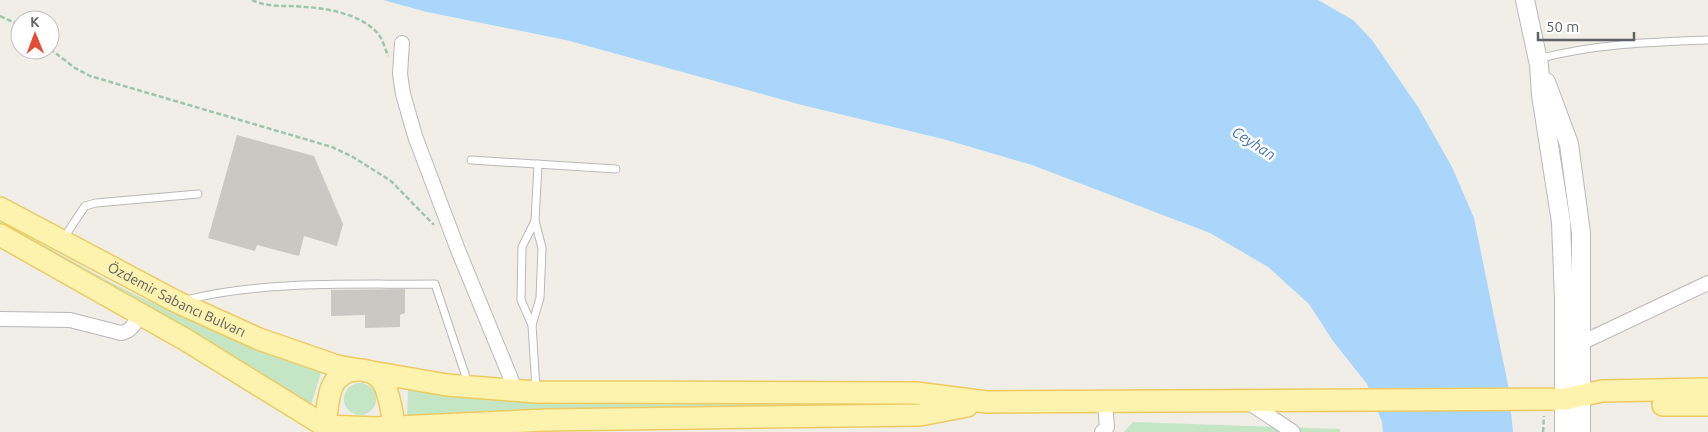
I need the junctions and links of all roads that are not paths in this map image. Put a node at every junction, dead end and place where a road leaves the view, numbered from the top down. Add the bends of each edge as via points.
1 (1526, 0) edge
2 (1708, 40) edge
3 (402, 43) dead end
4 (1538, 62) junction
5 (471, 160) dead end
6 (538, 164) junction
7 (616, 169) dead end
8 (198, 194) dead end
9 (0, 208) edge
10 (535, 220) junction
11 (0, 235) edge
12 (62, 242) junction
13 (1708, 282) edge
14 (177, 302) junction
15 (140, 314) junction
16 (0, 319) edge
17 (532, 325) junction
18 (1581, 343) junction
19 (363, 370) junction
20 (470, 388) junction
21 (1708, 390) edge
22 (526, 392) junction
23 (1564, 398) junction
24 (1245, 400) junction
25 (987, 402) junction
26 (1105, 403) junction
27 (1708, 405) edge
28 (471, 422) junction
29 (328, 429) edge
30 (395, 430) edge
31 (442, 432) edge
32 (1102, 432) edge
33 (1293, 432) edge
34 (1564, 432) edge
35 (1581, 432) edge

1 - 4 street
2 - 4 lane via 1603,46
3 - 22 street via 400,74 403,94 416,136 458,250
4 - 18 street via 1569,144 1580,233
4 - 23 street via 1560,222
5 - 6 lane
6 - 7 lane
6 - 10 lane
8 - 12 lane via 86,206
9 - 12 main road, Özdemir Sabancı Bulvarı
10 - 17 lane via 542,248 540,298
10 - 17 lane via 522,247 521,300
11 - 15 main road
12 - 14 main road, Özdemir Sabancı Bulvarı
13 - 18 street
14 - 19 main road, Özdemir Sabancı Bulvarı via 260,339 318,360
14 - 20 lane via 219,292 290,286 435,284
15 - 16 street via 126,333 70,320
15 - 29 main road via 241,372
17 - 22 lane
18 - 23 street
19 - 20 main road, Özdemir Sabancı Bulvarı
19 - 29 main road via 345,373 332,386
19 - 30 main road via 380,378 388,396
20 - 22 main road, Özdemir Sabancı Bulvarı
21 - 23 main road via 1616,390
22 - 25 main road, Özdemir Sabancı Bulvarı via 916,393
23 - 24 main road
23 - 27 main road via 1616,404
23 - 34 street
23 - 35 street
24 - 26 main road
24 - 33 street
25 - 26 main road
25 - 28 main road via 920,415
26 - 32 street via 1107,427
28 - 30 main road
28 - 31 main road
29 - 30 main road

